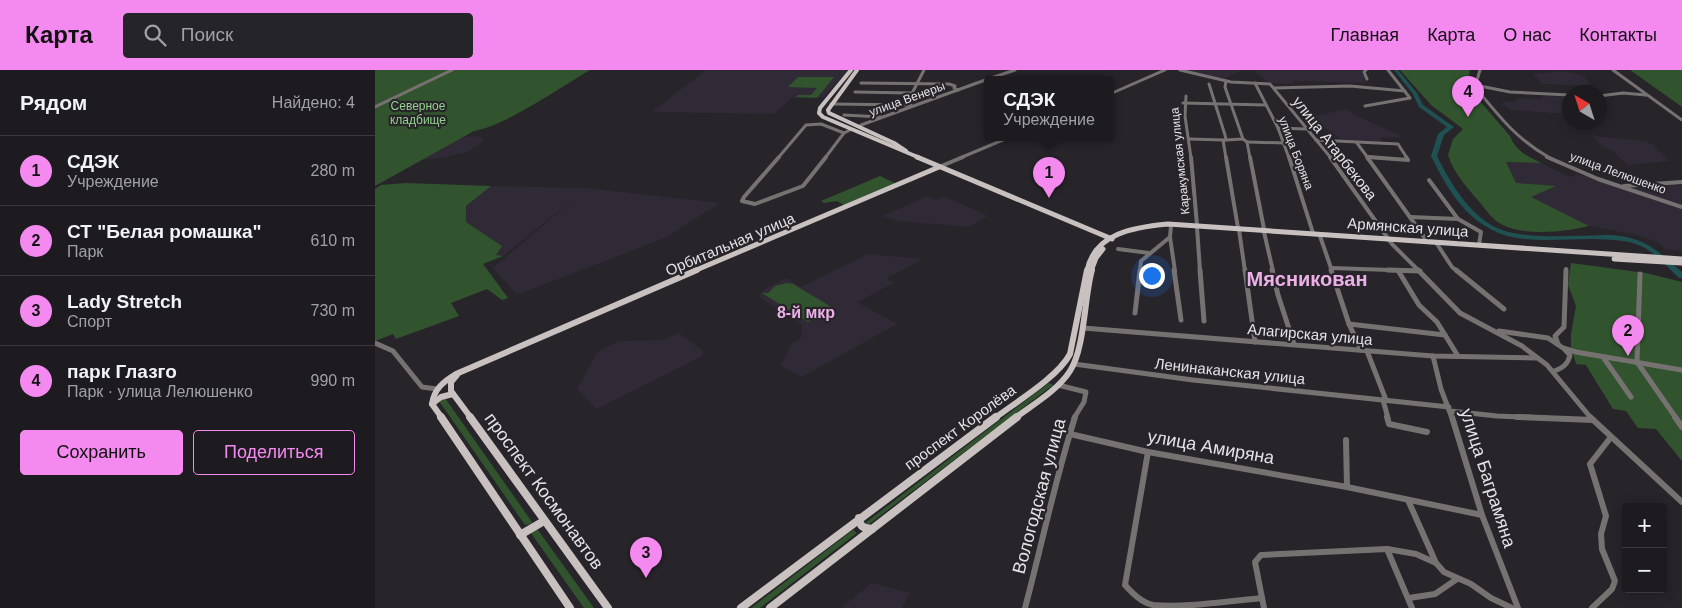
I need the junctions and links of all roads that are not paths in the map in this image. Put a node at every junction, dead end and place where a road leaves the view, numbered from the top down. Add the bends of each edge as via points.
1 (453, 70) edge
2 (851, 70) edge
3 (857, 70) edge
4 (924, 70) edge
5 (1015, 70) edge
6 (1165, 70) edge
7 (1181, 70) edge
8 (1366, 70) edge
9 (1387, 70) edge
10 (1480, 70) edge
11 (1613, 70) edge
12 (997, 76) edge
13 (1367, 79) dead end
14 (984, 80) edge
15 (1226, 81) junction
16 (861, 83) dead end
17 (1255, 83) junction
18 (917, 84) junction
19 (1209, 84) dead end
20 (838, 85) junction
21 (845, 87) junction
22 (1476, 87) junction
23 (1274, 88) junction
24 (958, 90) junction
25 (1405, 91) junction
26 (855, 92) dead end
27 (1114, 92) edge
28 (911, 93) junction
29 (1562, 95) edge
30 (1607, 95) edge
31 (1647, 95) junction
32 (1186, 96) dead end
33 (1183, 103) junction
34 (831, 104) junction
35 (1216, 104) junction
36 (1232, 104) junction
37 (906, 105) junction
38 (914, 105) junction
39 (1266, 106) junction
40 (1365, 106) dead end
41 (375, 107) edge
42 (844, 116) dead end
43 (882, 116) junction
44 (1682, 120) edge
45 (861, 125) dead end
46 (1278, 128) junction
47 (1306, 129) junction
48 (850, 130) junction
49 (844, 133) junction
50 (873, 134) junction
51 (862, 135) junction
52 (1189, 139) junction
53 (1225, 140) junction
54 (1316, 140) junction
55 (1001, 141) edge
56 (1245, 141) junction
57 (1284, 143) junction
58 (1357, 143) junction
59 (910, 155) junction
60 (1368, 157) junction
61 (939, 167) junction
62 (1429, 180) dead end
63 (1682, 182) edge
64 (1621, 187) junction
65 (1682, 207) edge
66 (1410, 217) junction
67 (1458, 219) junction
68 (1171, 226) junction
69 (1197, 226) junction
70 (1238, 229) junction
71 (1134, 230) junction
72 (1264, 231) junction
73 (1313, 233) junction
74 (1320, 236) junction
75 (1170, 237) junction
76 (1112, 240) junction
77 (1390, 240) junction
78 (1427, 241) junction
79 (1437, 244) junction
80 (1479, 245) junction
81 (1118, 249) dead end
82 (1149, 253) junction
83 (1682, 259) edge
84 (1682, 264) edge
85 (1331, 268) junction
86 (1566, 269) dead end
87 (1420, 271) junction
88 (1399, 272) junction
89 (1640, 274) dead end
90 (1504, 309) dead end
91 (1135, 313) dead end
92 (1181, 320) dead end
93 (1205, 321) dead end
94 (1349, 324) junction
95 (1083, 328) junction
96 (1489, 329) junction
97 (1445, 335) junction
98 (1255, 342) junction
99 (376, 343) edge
100 (1294, 344) junction
101 (1563, 348) junction
102 (1364, 350) junction
103 (1433, 356) junction
104 (1458, 356) junction
105 (1603, 357) junction
106 (1536, 358) junction
107 (1637, 362) junction
108 (1074, 364) junction
109 (1682, 370) edge
110 (1554, 371) junction
111 (459, 372) junction
112 (1047, 380) junction
113 (1058, 385) junction
114 (437, 389) junction
115 (453, 394) junction
116 (1631, 397) dead end
117 (1385, 400) junction
118 (432, 404) junction
119 (1449, 409) junction
120 (1593, 420) junction
121 (1682, 427) edge
122 (1427, 432) dead end
123 (1071, 434) junction
124 (1611, 437) junction
125 (1346, 440) dead end
126 (1148, 452) junction
127 (1347, 487) junction
128 (1408, 500) junction
129 (1682, 502) edge
130 (1482, 515) junction
131 (859, 518) junction
132 (544, 521) junction
133 (872, 529) junction
134 (519, 535) junction
135 (1387, 549) junction
136 (1436, 563) junction
137 (1457, 579) junction
138 (1262, 598) junction
139 (1409, 598) junction
140 (570, 608) edge
141 (608, 608) edge
142 (741, 608) edge
143 (770, 608) edge
144 (1025, 608) edge
145 (1264, 608) edge
146 (1412, 608) edge
147 (1512, 608) edge
148 (1518, 608) edge
149 (1592, 608) edge

1 - 41 street
2 - 20 main road
3 - 21 main road
4 - 18 street
5 - 12 street, улица Венеры
6 - 27 street
7 - 15 street
8 - 13 street
9 - 25 street
10 - 22 street
11 - 31 street
14 - 24 street, улица Венеры
15 - 17 street
15 - 36 street
16 - 18 street
17 - 23 street, улица Атарбекова via 1270,84
17 - 39 street, улица Боряна
18 - 24 street via 950,85
18 - 28 street
19 - 35 street
20 - 21 main road
20 - 48 main road via 819,113
21 - 34 main road
22 - 29 street
22 - 64 street, улица Лелюшенко via 1511,131 1531,147 1581,172
23 - 25 street, улица Атарбекова via 1345,86
23 - 47 street, улица Атарбекова
24 - 38 street, улица Венеры
25 - 40 street via 1410,98
26 - 28 street
28 - 37 street
30 - 31 street
31 - 44 street
32 - 33 street, Каракумская улица
33 - 35 street
33 - 52 street, Каракумская улица
34 - 37 street
34 - 50 main road via 829,114
35 - 36 street
35 - 53 street
36 - 39 street
36 - 56 street
37 - 38 street
38 - 43 street, улица Венеры
39 - 46 street, улица Боряна
42 - 43 street
43 - 45 street, улица Венеры
46 - 47 street
46 - 57 street, улица Боряна
47 - 54 street, улица Атарбекова
48 - 49 street
48 - 51 main road
49 - 49 street via 803,186 750,204 742,201 805,126 829,126
50 - 51 main road
50 - 59 main road via 902,147
51 - 59 main road
52 - 53 street
52 - 69 street, Каракумская улица
53 - 56 street
53 - 70 street
54 - 58 street
54 - 77 street, улица Атарбекова
55 - 61 street, Орбитальная улица
56 - 57 street
56 - 72 street
57 - 73 street, улица Боряна
58 - 60 street
58 - 60 street via 1398,144 1409,160
59 - 61 main road
60 - 66 street
61 - 76 main road
61 - 111 main road, Орбитальная улица
62 - 67 street
63 - 64 street
64 - 65 street, улица Лелюшенко
66 - 67 street
66 - 78 street
67 - 80 street via 1481,232
68 - 69 main road, Армянская улица
68 - 71 main road, Армянская улица
68 - 75 street
69 - 70 main road, Армянская улица
69 - 71 main road, Армянская улица via 1169,224
69 - 93 street, Каракумская улица
70 - 72 main road, Армянская улица
70 - 98 street
71 - 76 main road, проспект Королёва
72 - 73 main road, Армянская улица
72 - 74 main road, Армянская улица
72 - 100 street via 1278,295
73 - 77 main road, Армянская улица
74 - 77 main road, Армянская улица
74 - 85 street
75 - 82 street
75 - 92 street
76 - 95 main road, проспект Королёва via 1094,260
76 - 112 main road, проспект Королёва via 1098,247 1089,259 1070,354
77 - 78 main road, Армянская улица
77 - 79 main road, Армянская улица
77 - 87 street, улица Атарбекова
78 - 80 main road, Армянская улица
79 - 84 main road, Армянская улица
79 - 90 street via 1452,267
80 - 83 main road, Армянская улица
81 - 82 street
82 - 91 street via 1141,261
85 - 88 street
85 - 94 street
86 - 101 street via 1564,327 1555,336
87 - 88 street
87 - 96 street, улица Атарбекова via 1460,314
88 - 97 street via 1419,305
89 - 107 street
94 - 97 street
94 - 102 street
95 - 98 street, Алагирская улица
95 - 108 main road, проспект Королёва
96 - 101 street via 1548,338
96 - 106 street, улица Атарбекова via 1522,346
97 - 104 street
98 - 100 street, Алагирская улица
99 - 114 street via 393,351 423,388
100 - 102 street, Алагирская улица
101 - 105 street
101 - 110 street via 1570,355 1569,360 1564,367
102 - 103 street, Алагирская улица
102 - 117 street
103 - 104 street, Алагирская улица
103 - 119 street, улица Баграмяна
104 - 106 street, Алагирская улица
105 - 107 street
105 - 116 street
106 - 110 street, улица Атарбекова
107 - 109 street
107 - 121 street
108 - 113 main road, проспект Королёва
108 - 117 street, Ленинаканская улица
110 - 120 street, улица Атарбекова
111 - 114 main road
111 - 115 main road via 451,382
112 - 113 main road
112 - 131 main road, проспект Королёва
113 - 123 street, Вологодская улица via 1086,392
113 - 133 main road, проспект Королёва
114 - 118 main road
115 - 118 main road
115 - 132 main road, проспект Космонавтов
117 - 119 street, Ленинаканская улица
117 - 122 street via 1389,424
118 - 134 main road
119 - 120 street, Ленинаканская улица
119 - 130 street, улица Баграмяна
120 - 124 street, улица Атарбекова
123 - 126 street, улица Амиряна
123 - 144 street, Вологодская улица
124 - 129 street, улица Атарбекова
124 - 149 street via 1590,464 1606,516 1601,527 1600,549 1615,581 1611,591
125 - 127 street
126 - 127 street, улица Амиряна
126 - 138 street via 1125,585 1132,594 1152,605 1173,607
127 - 128 street, улица Амиряна
128 - 130 street, улица Амиряна
128 - 136 street
130 - 148 street, улица Баграмяна
131 - 133 main road via 859,525
131 - 142 main road, проспект Королёва
132 - 134 main road
132 - 141 main road, проспект Космонавтов
133 - 143 main road, проспект Королёва
134 - 140 main road
135 - 136 street via 1416,554
135 - 138 street via 1261,555 1255,562
135 - 139 street
136 - 137 street
137 - 139 street via 1445,590 1428,597
137 - 147 street
138 - 145 street
139 - 146 street

